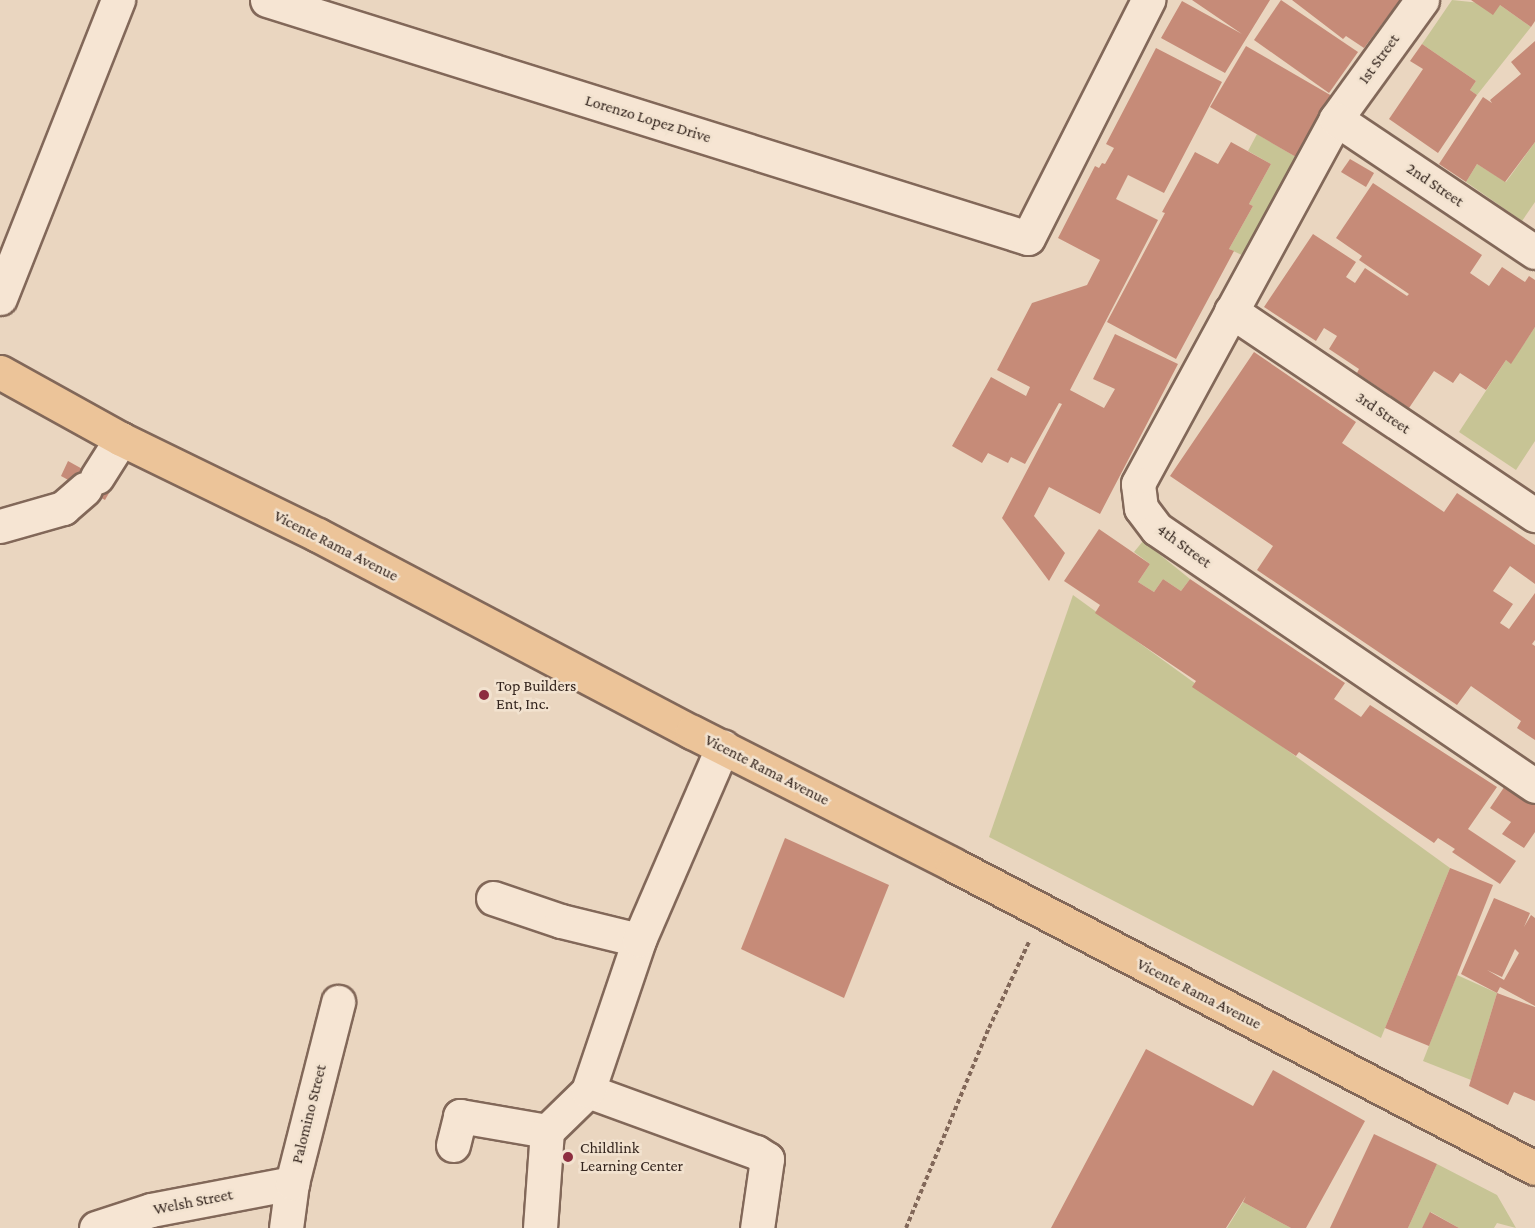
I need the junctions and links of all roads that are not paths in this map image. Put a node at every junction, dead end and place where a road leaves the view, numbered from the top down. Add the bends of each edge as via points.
1 (118, 0) edge
2 (267, 0) edge
3 (1148, 0) edge
4 (1422, 0) edge
5 (1336, 119) junction
6 (1532, 245) edge
7 (0, 298) edge
8 (1231, 312) junction
9 (0, 372) edge
10 (121, 439) junction
11 (1535, 515) edge
12 (0, 526) edge
13 (723, 746) junction
14 (1535, 786) edge
15 (493, 898) dead end
16 (639, 940) junction
17 (338, 1002) dead end
18 (588, 1091) junction
19 (547, 1131) junction
20 (453, 1145) dead end
21 (1535, 1168) edge
22 (292, 1183) junction
23 (96, 1228) edge
24 (286, 1228) edge
25 (540, 1228) edge
26 (757, 1228) edge

1 - 7 street
2 - 3 street, Lorenzo Lopez Drive via 1029,238
4 - 5 street, 1st Street
5 - 6 street, 2nd Street
5 - 8 street, 4th Street
8 - 11 street, 3rd Street
8 - 14 street, 4th Street via 1138,484 1141,508 1157,529
9 - 10 main road, Vicente Rama Avenue
10 - 12 street via 91,483 63,508
10 - 13 main road, Vicente Rama Avenue via 318,535
13 - 16 street
13 - 21 main road, Vicente Rama Avenue
15 - 16 street via 561,921
16 - 18 street
17 - 22 street, Palomino Street
18 - 19 street
18 - 26 street via 745,1148 767,1160
19 - 20 street via 460,1116
19 - 25 street
22 - 23 street, Welsh Street via 151,1210
22 - 24 street, Palomino Street

